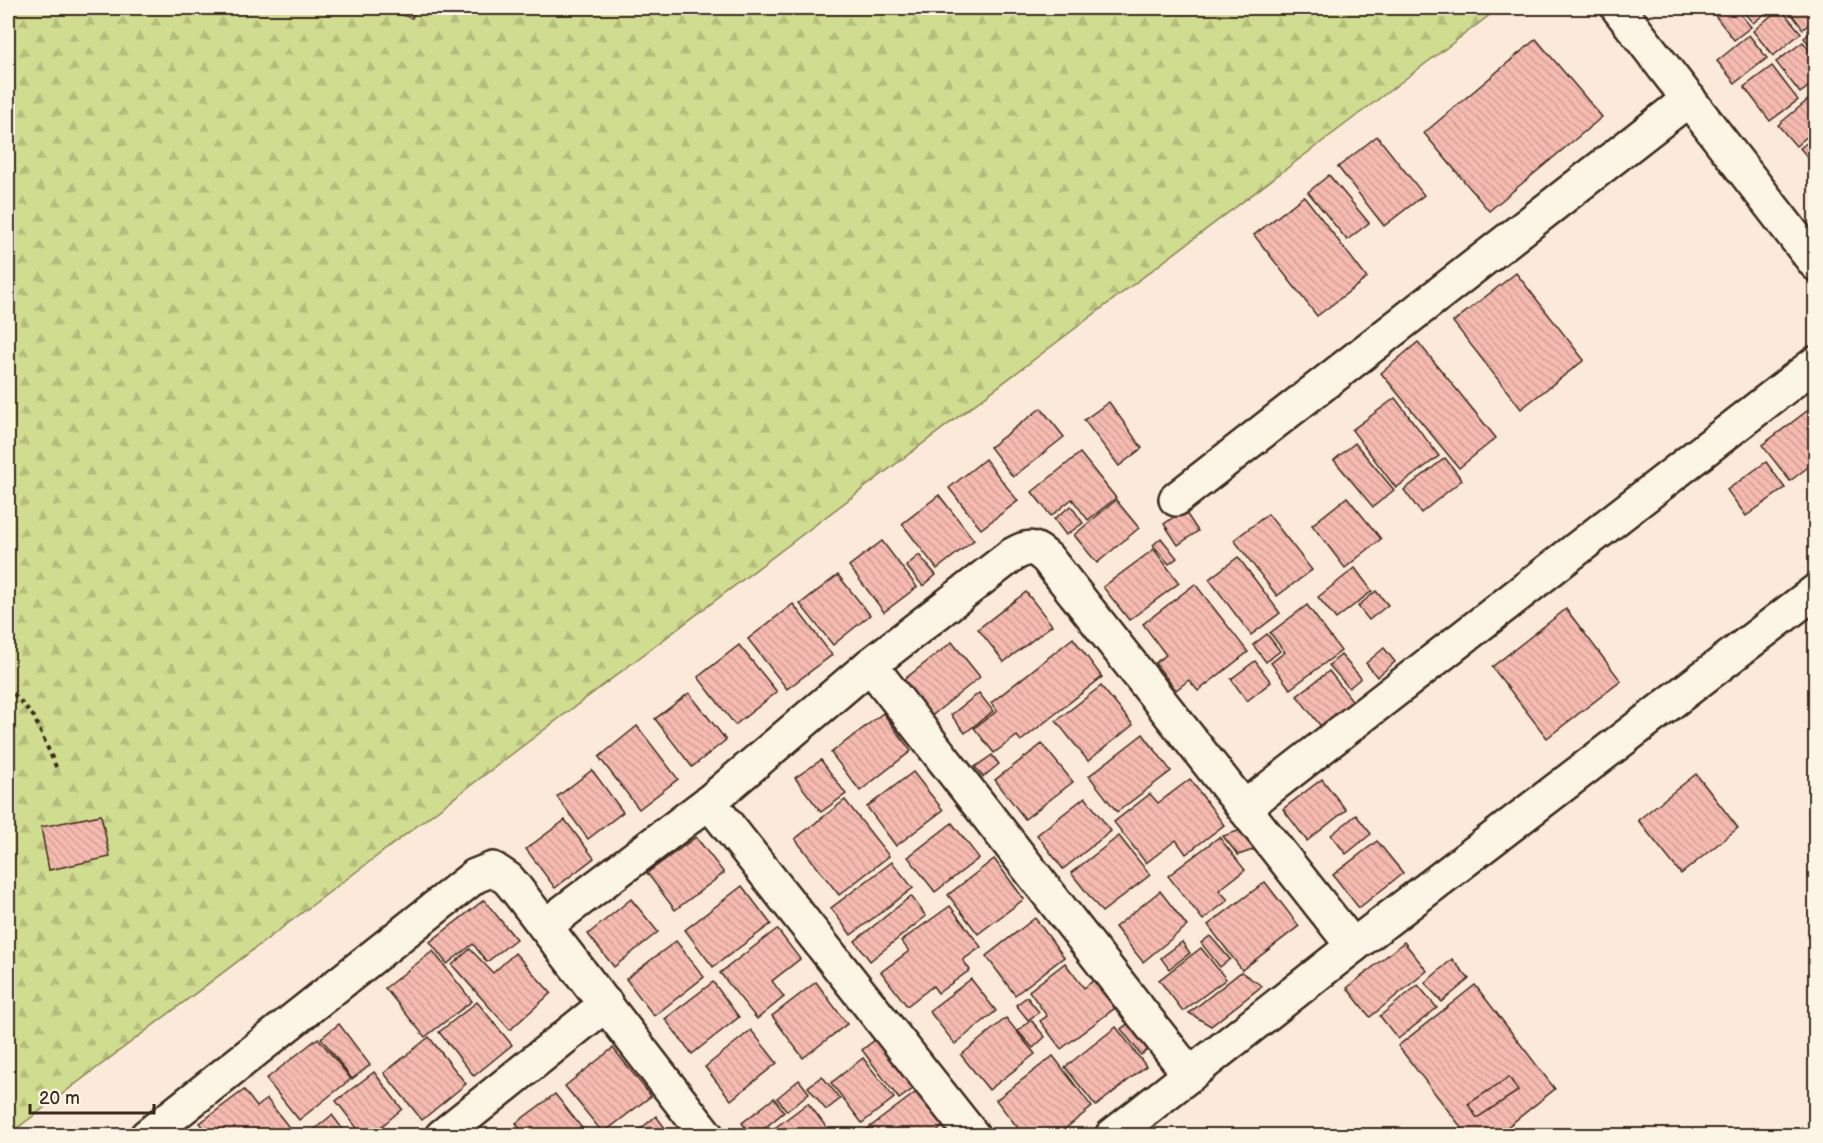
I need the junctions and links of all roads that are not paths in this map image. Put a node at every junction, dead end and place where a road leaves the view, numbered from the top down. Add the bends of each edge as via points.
1 (1618, 8) edge
2 (1689, 99) junction
3 (1815, 264) edge
4 (1815, 363) edge
5 (1176, 500) dead end
6 (1815, 591) edge
7 (870, 665) junction
8 (709, 802) junction
9 (1244, 808) junction
10 (545, 926) junction
11 (1353, 946) junction
12 (606, 1004) junction
13 (1190, 1075) junction
14 (147, 1136) edge
15 (442, 1136) edge
16 (707, 1136) edge
17 (973, 1136) edge
18 (1112, 1136) edge

1 - 2 street
2 - 3 street
2 - 5 street
4 - 9 street
6 - 11 street
7 - 8 street
7 - 9 street via 1012,555 1035,548
7 - 13 street
8 - 10 street
8 - 17 street
9 - 11 street
10 - 12 street
10 - 14 street via 508,879 493,869 475,876
11 - 13 street
12 - 15 street
12 - 16 street
13 - 18 street

